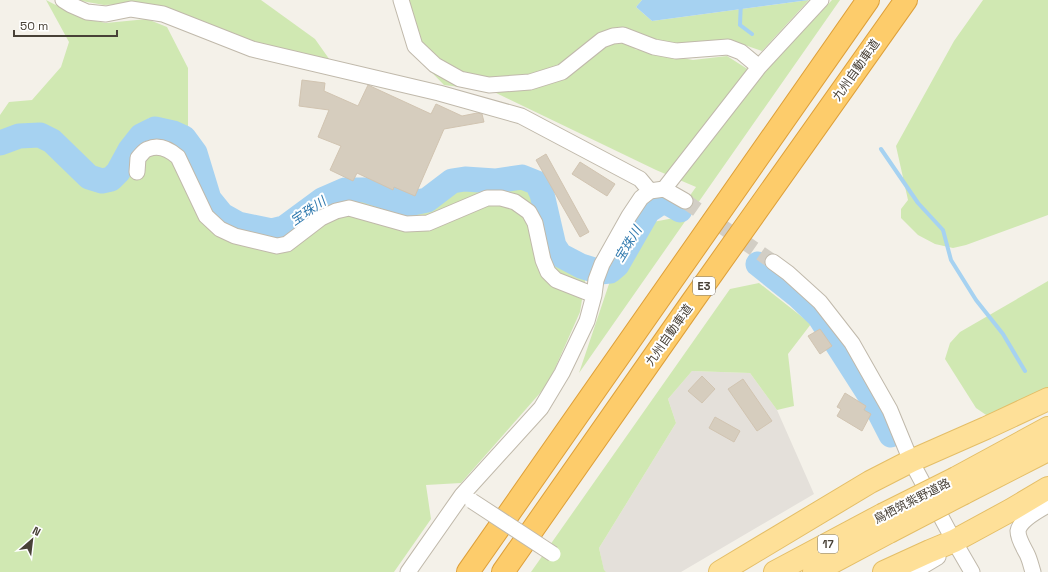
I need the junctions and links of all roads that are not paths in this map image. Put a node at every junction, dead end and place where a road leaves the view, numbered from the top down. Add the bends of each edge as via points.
1 (63, 0) edge
2 (401, 0) edge
3 (821, 0) edge
4 (868, 0) edge
5 (906, 0) edge
6 (759, 68) junction
7 (137, 172) dead end
8 (657, 190) junction
9 (685, 202) tunnel mouth
10 (773, 262) tunnel mouth
11 (594, 295) junction
12 (1048, 399) edge
13 (1048, 428) edge
14 (1048, 450) edge
15 (911, 461) junction
16 (960, 486) junction
17 (1048, 488) edge
18 (467, 498) junction
19 (1048, 505) edge
20 (886, 523) junction
21 (954, 541) junction
22 (553, 554) dead end
23 (408, 572) edge
24 (468, 572) edge
25 (503, 572) edge
26 (720, 572) edge
27 (775, 572) edge
28 (814, 572) edge
29 (884, 572) edge
30 (913, 572) edge
31 (972, 572) edge
32 (1033, 572) edge

1 - 8 street via 70,6 88,12 106,14 131,9 163,14 252,48 439,93 521,116
2 - 6 street via 415,46 435,65 460,79 489,85 530,82 562,72 602,40 623,35 654,47 676,51 728,47 741,52
3 - 6 street
4 - 24 highway, E3
5 - 25 highway, 九州自動車道 / E3
6 - 8 street
7 - 11 street via 138,158 147,149 158,147 171,151 178,157 206,216 220,229 235,236 277,246 288,244 320,218 349,208 406,224 428,224 487,198 501,198 515,202 529,212 535,224 548,272 556,280
8 - 9 street
8 - 11 street via 641,198 629,216 602,264
10 - 15 street via 820,302 852,343 890,410
11 - 18 street via 587,321 562,373 541,408
12 - 15 main road
13 - 16 main road, 鳥栖筑紫野道路 / 17
14 - 16 main road, 鳥栖筑紫野道路 / 17
15 - 21 street
15 - 26 main road via 870,482
16 - 20 main road, 鳥栖筑紫野道路 / 17, bridge
17 - 21 main road
18 - 22 street, bridge
18 - 23 street
19 - 32 street via 1021,524 1018,532
20 - 27 main road, 鳥栖筑紫野道路 / 17
20 - 28 main road, 鳥栖筑紫野道路 / 17
21 - 29 main road
21 - 30 street via 944,554
21 - 31 street

